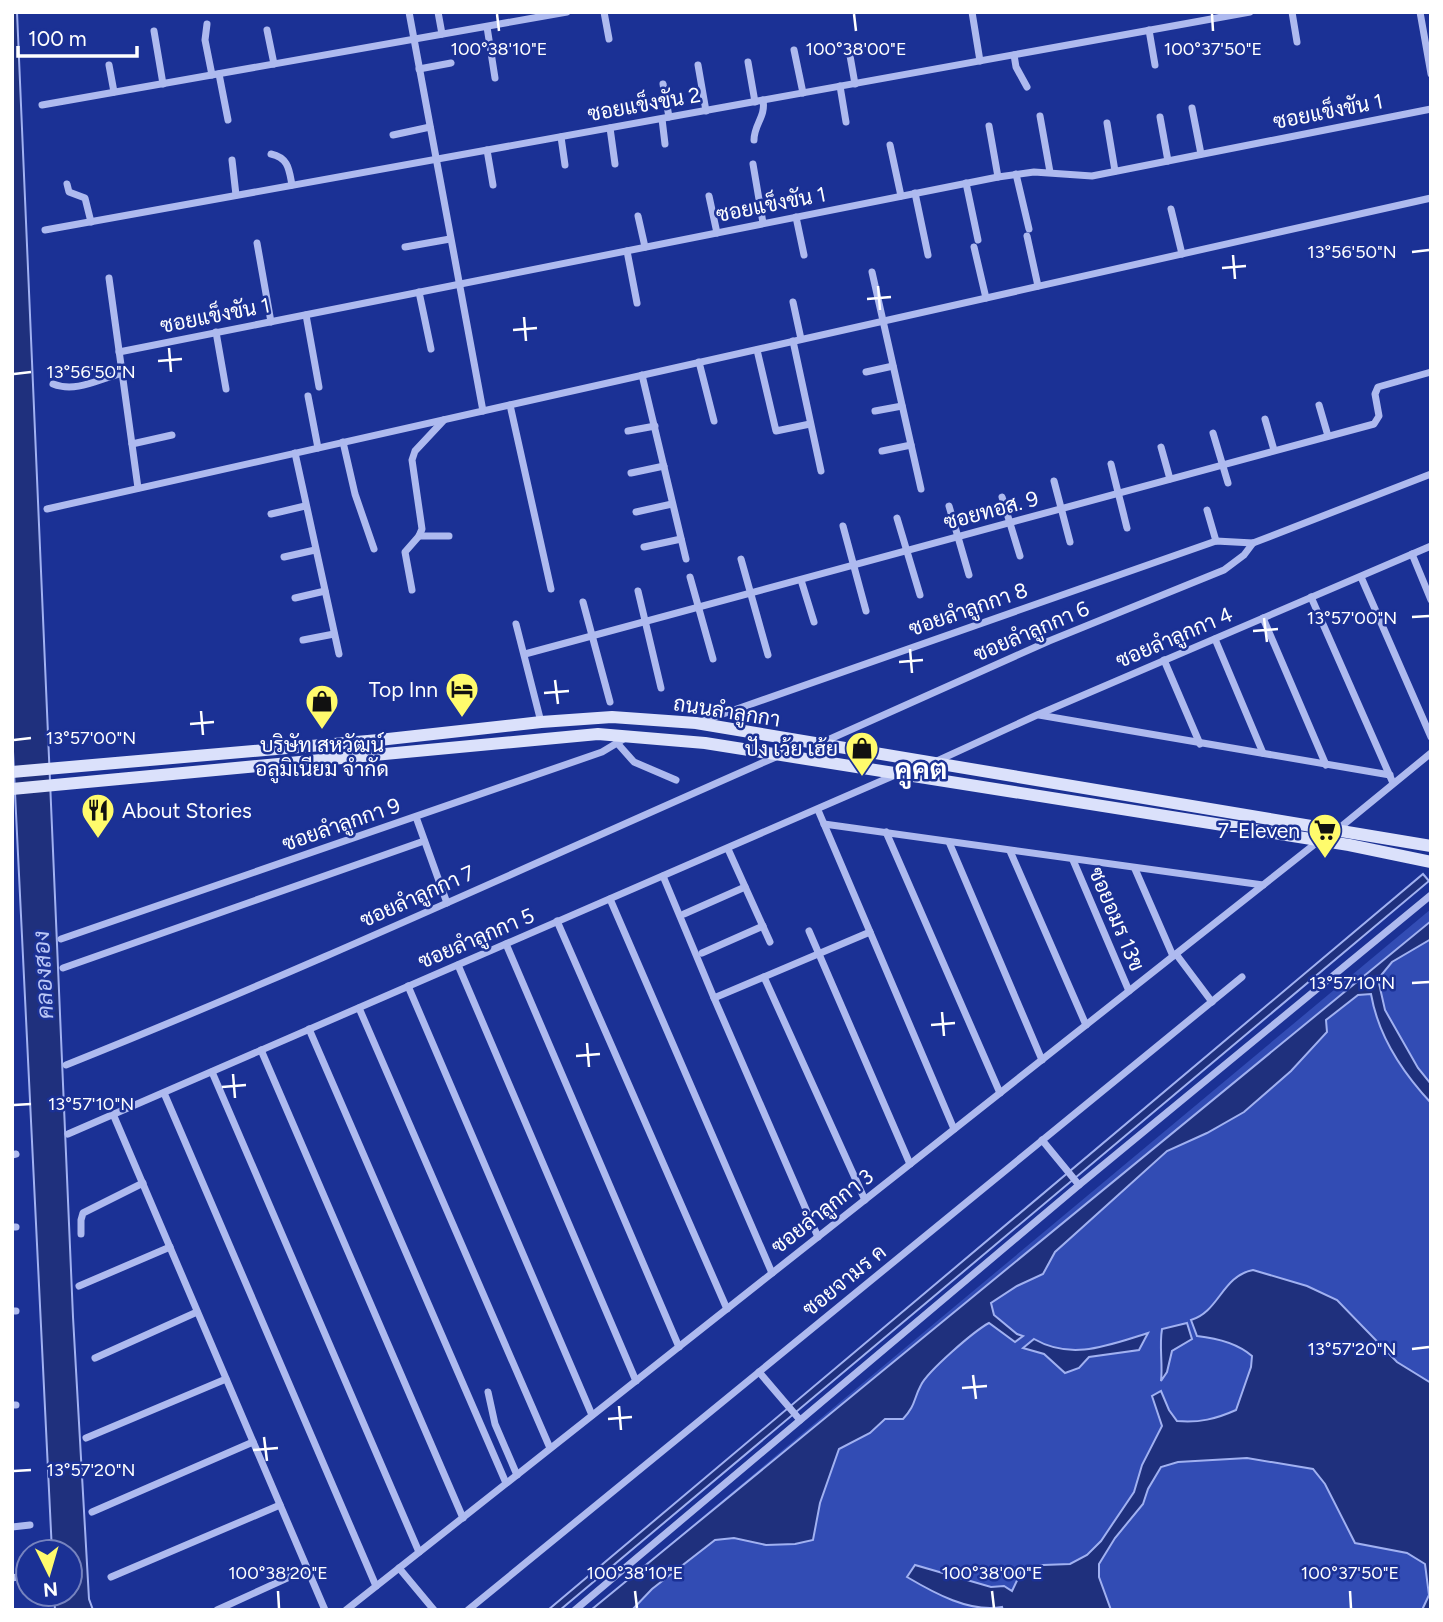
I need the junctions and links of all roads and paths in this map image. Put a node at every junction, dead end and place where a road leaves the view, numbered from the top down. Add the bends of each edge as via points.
1 (409, 12) edge
2 (438, 12) edge
3 (567, 12) edge
4 (604, 12) edge
5 (972, 12) edge
6 (1250, 12) edge
7 (1292, 12) edge
8 (1420, 12) edge
9 (207, 24) dead end
10 (486, 26) junction
11 (267, 30) dead end
12 (1149, 30) junction
13 (154, 31) dead end
14 (442, 34) junction
15 (414, 39) junction
16 (609, 39) dead end
17 (1297, 42) dead end
18 (794, 50) dead end
19 (849, 50) dead end
20 (1014, 55) junction
21 (980, 61) junction
22 (748, 62) dead end
23 (451, 63) dead end
24 (274, 64) junction
25 (109, 65) dead end
26 (698, 65) dead end
27 (1155, 65) dead end
28 (419, 69) junction
29 (215, 74) junction
30 (1431, 74) edge
31 (495, 78) dead end
32 (855, 83) junction
33 (163, 84) junction
34 (663, 84) dead end
35 (840, 86) junction
36 (1027, 87) dead end
37 (114, 92) junction
38 (803, 93) junction
39 (759, 101) junction
40 (42, 105) dead end
41 (1192, 108) dead end
42 (1431, 109) edge
43 (706, 110) junction
44 (1040, 116) dead end
45 (1160, 117) dead end
46 (665, 118) junction
47 (228, 120) dead end
48 (846, 122) dead end
49 (1107, 124) dead end
50 (989, 126) dead end
51 (430, 127) junction
52 (610, 128) junction
53 (393, 135) dead end
54 (561, 137) junction
55 (754, 140) dead end
56 (665, 144) dead end
57 (890, 145) dead end
58 (487, 150) junction
59 (271, 154) dead end
60 (1200, 154) junction
61 (436, 159) junction
62 (232, 160) dead end
63 (1168, 161) junction
64 (615, 163) dead end
65 (753, 164) dead end
66 (565, 165) dead end
67 (1115, 171) junction
68 (1050, 172) junction
69 (1016, 174) junction
70 (998, 177) junction
71 (966, 183) junction
72 (66, 184) dead end
73 (292, 185) junction
74 (493, 185) dead end
75 (915, 193) junction
76 (236, 195) junction
77 (709, 196) dead end
78 (901, 196) junction
79 (1430, 200) edge
80 (1171, 209) dead end
81 (638, 216) dead end
82 (796, 217) junction
83 (90, 222) junction
84 (763, 223) junction
85 (45, 230) dead end
86 (717, 233) junction
87 (450, 239) junction
88 (257, 243) dead end
89 (405, 247) dead end
90 (645, 247) junction
91 (627, 251) junction
92 (1182, 254) junction
93 (804, 255) dead end
94 (928, 255) dead end
95 (872, 272) dead end
96 (109, 278) dead end
97 (459, 284) junction
98 (1038, 286) junction
99 (419, 292) junction
100 (986, 298) junction
101 (793, 302) dead end
102 (637, 303) dead end
103 (306, 315) junction
104 (883, 321) junction
105 (271, 322) junction
106 (216, 332) junction
107 (797, 340) junction
108 (431, 349) dead end
109 (757, 350) junction
110 (119, 352) junction
111 (699, 362) junction
112 (893, 366) junction
113 (866, 372) dead end
114 (122, 373) junction
115 (642, 375) junction
116 (1430, 375) edge
117 (53, 384) dead end
118 (319, 387) dead end
119 (226, 388) dead end
120 (308, 396) dead end
121 (510, 405) junction
122 (1319, 405) dead end
123 (902, 406) junction
124 (483, 411) junction
125 (875, 411) dead end
126 (1265, 419) dead end
127 (444, 420) junction
128 (714, 421) dead end
129 (810, 424) junction
130 (655, 426) junction
131 (628, 431) dead end
132 (1213, 433) dead end
133 (172, 435) dead end
134 (1328, 436) junction
135 (343, 442) junction
136 (132, 444) junction
137 (911, 445) junction
138 (1161, 447) dead end
139 (318, 448) junction
140 (1274, 450) junction
141 (882, 451) dead end
142 (295, 453) junction
143 (1111, 464) dead end
144 (1222, 465) junction
145 (664, 466) junction
146 (821, 471) dead end
147 (631, 473) dead end
148 (1431, 474) edge
149 (1170, 479) junction
150 (1054, 481) dead end
151 (1228, 483) dead end
152 (138, 488) junction
153 (921, 489) dead end
154 (1118, 494) junction
155 (1002, 497) dead end
156 (672, 504) junction
157 (305, 506) junction
158 (949, 506) dead end
159 (47, 509) dead end
160 (1060, 510) junction
161 (1207, 510) dead end
162 (636, 512) dead end
163 (271, 514) dead end
164 (897, 518) dead end
165 (1011, 523) junction
166 (844, 526) dead end
167 (1127, 528) dead end
168 (419, 536) junction
169 (449, 536) dead end
170 (958, 537) junction
171 (681, 539) junction
172 (1216, 541) junction
173 (1070, 542) dead end
174 (1253, 543) junction
175 (1431, 546) edge
176 (644, 547) dead end
177 (374, 549) dead end
178 (315, 550) junction
179 (907, 551) junction
180 (1412, 554) junction
181 (1020, 556) dead end
182 (284, 557) dead end
183 (686, 559) dead end
184 (741, 559) dead end
185 (854, 566) junction
186 (969, 575) dead end
187 (690, 577) dead end
188 (1361, 577) junction
189 (801, 580) junction
190 (551, 589) dead end
191 (412, 590) dead end
192 (324, 591) junction
193 (638, 591) dead end
194 (751, 593) junction
195 (920, 595) dead end
196 (1311, 597) junction
197 (295, 598) dead end
198 (1431, 600) edge
199 (583, 602) dead end
200 (698, 607) junction
201 (866, 611) dead end
202 (1263, 618) junction
203 (646, 622) junction
204 (814, 622) dead end
205 (516, 624) dead end
206 (334, 634) junction
207 (592, 636) junction
208 (1214, 639) junction
209 (303, 640) dead end
210 (339, 654) dead end
211 (525, 654) junction
212 (768, 654) dead end
213 (713, 659) dead end
214 (1164, 660) junction
215 (661, 688) dead end
216 (610, 702) dead end
217 (1037, 715) junction
218 (541, 722) junction
219 (696, 723) junction
220 (475, 729) junction
221 (1431, 737) edge
222 (623, 740) junction
223 (1200, 744) junction
224 (478, 745) junction
225 (816, 745) junction
226 (1263, 753) junction
227 (1431, 754) edge
228 (781, 755) junction
229 (932, 764) junction
230 (1326, 765) junction
231 (12, 772) edge
232 (898, 774) junction
233 (1392, 779) junction
234 (676, 780) dead end
235 (12, 789) edge
236 (818, 810) junction
237 (416, 817) junction
238 (824, 824) junction
239 (1337, 830) junction
240 (886, 832) junction
241 (1320, 840) junction
242 (424, 841) junction
243 (949, 842) junction
244 (1431, 846) edge
245 (728, 849) junction
246 (1010, 851) junction
247 (1073, 859) junction
248 (1431, 862) edge
249 (1135, 869) junction
250 (663, 876) junction
251 (1263, 885) junction
252 (745, 887) junction
253 (1431, 895) edge
254 (610, 899) junction
255 (447, 903) junction
256 (684, 914) dead end
257 (558, 921) junction
258 (763, 926) junction
259 (809, 931) dead end
260 (870, 932) junction
261 (61, 939) dead end
262 (770, 942) dead end
263 (506, 944) junction
264 (702, 953) dead end
265 (819, 953) junction
266 (1175, 955) junction
267 (458, 965) junction
268 (63, 968) dead end
269 (764, 977) junction
270 (1242, 977) dead end
271 (408, 986) junction
272 (1129, 991) junction
273 (713, 998) junction
274 (1212, 1002) junction
275 (359, 1008) junction
276 (1086, 1025) junction
277 (309, 1029) junction
278 (261, 1050) junction
279 (1042, 1060) junction
280 (66, 1065) dead end
281 (212, 1072) junction
282 (164, 1093) junction
283 (999, 1093) junction
284 (113, 1114) junction
285 (954, 1129) junction
286 (68, 1134) dead end
287 (1042, 1140) junction
288 (910, 1164) junction
289 (1076, 1182) junction
290 (143, 1183) junction
291 (865, 1200) junction
292 (81, 1234) dead end
293 (818, 1237) junction
294 (170, 1247) junction
295 (772, 1273) junction
296 (79, 1286) dead end
297 (727, 1309) junction
298 (197, 1312) junction
299 (679, 1347) junction
300 (95, 1358) dead end
301 (759, 1372) junction
302 (226, 1378) junction
303 (636, 1381) junction
304 (488, 1391) dead end
305 (592, 1415) junction
306 (797, 1417) junction
307 (86, 1438) dead end
308 (253, 1442) junction
309 (550, 1448) junction
310 (517, 1475) junction
311 (506, 1483) junction
312 (280, 1505) junction
313 (92, 1512) dead end
314 (463, 1518) junction
315 (30, 1525) dead end
316 (12, 1527) edge
317 (418, 1552) junction
318 (399, 1568) junction
319 (307, 1569) junction
320 (111, 1577) dead end
321 (376, 1586) junction
322 (217, 1610) edge
323 (325, 1610) edge
324 (346, 1610) edge
325 (434, 1610) edge
326 (468, 1610) edge
327 (575, 1610) edge

1 - 15 street
2 - 14 street
3 - 10 street
4 - 16 street
5 - 21 street
6 - 12 street, ซอยแข็งขัน 2
7 - 17 street
8 - 30 street
9 - 29 street via 204,33
10 - 14 street
10 - 31 street
11 - 24 street
12 - 20 street, ซอยแข็งขัน 2
12 - 27 street
13 - 33 street
14 - 15 street
15 - 24 street
15 - 28 street
18 - 38 street
19 - 32 street
20 - 21 street, ซอยแข็งขัน 2
20 - 36 street
21 - 32 street, ซอยแข็งขัน 2
22 - 39 street
23 - 28 street
24 - 29 street
25 - 37 street
26 - 43 street
28 - 51 street
29 - 33 street
29 - 47 street
32 - 35 street, ซอยแข็งขัน 2
33 - 37 street
34 - 46 street
35 - 38 street, ซอยแข็งขัน 2
35 - 48 street
37 - 40 street
38 - 39 street, ซอยแข็งขัน 2
39 - 43 street, ซอยแข็งขัน 2
39 - 55 street via 764,112
41 - 60 street
42 - 60 street, ซอยแข็งขัน 1
43 - 46 street, ซอยแข็งขัน 2
44 - 68 street
45 - 63 street
46 - 52 street, ซอยแข็งขัน 2
46 - 56 street
49 - 67 street
50 - 70 street
51 - 53 street
51 - 61 street
52 - 54 street, ซอยแข็งขัน 2
52 - 64 street
54 - 58 street, ซอยแข็งขัน 2
54 - 66 street
57 - 78 street
58 - 61 street, ซอยแข็งขัน 2
58 - 74 street
59 - 73 street via 284,159
60 - 63 street, ซอยแข็งขัน 1
61 - 73 street, ซอยแข็งขัน 2
61 - 87 street
62 - 76 street
63 - 67 street, ซอยแข็งขัน 1
65 - 84 street
67 - 68 street, ซอยแข็งขัน 1 via 1092,176
68 - 69 street, ซอยแข็งขัน 1
69 - 70 street, ซอยแข็งขัน 1
69 - 98 street
70 - 71 street, ซอยแข็งขัน 1
71 - 75 street, ซอยแข็งขัน 1
71 - 100 street
72 - 83 street via 69,192 85,198
73 - 76 street, ซอยแข็งขัน 2
75 - 78 street, ซอยแข็งขัน 1
75 - 94 street
76 - 83 street, ซอยแข็งขัน 2
77 - 86 street
78 - 82 street, ซอยแข็งขัน 1
79 - 92 street
80 - 92 street
81 - 90 street
82 - 84 street, ซอยแข็งขัน 1
82 - 93 street
83 - 85 street, ซอยแข็งขัน 2
84 - 86 street, ซอยแข็งขัน 1
86 - 90 street, ซอยแข็งขัน 1
87 - 89 street
87 - 97 street
88 - 105 street
90 - 91 street, ซอยแข็งขัน 1
91 - 97 street, ซอยแข็งขัน 1
91 - 102 street
92 - 98 street
95 - 104 street
96 - 110 street
97 - 99 street, ซอยแข็งขัน 1
97 - 124 street
98 - 100 street
99 - 103 street, ซอยแข็งขัน 1
99 - 108 street
100 - 104 street
101 - 107 street
103 - 105 street, ซอยแข็งขัน 1
103 - 118 street
104 - 107 street
104 - 112 street
105 - 106 street, ซอยแข็งขัน 1
106 - 110 street, ซอยแข็งขัน 1
106 - 119 street
107 - 109 street
107 - 129 street
109 - 111 street
109 - 129 street via 776,432
110 - 114 street
111 - 115 street
111 - 128 street
112 - 113 street
112 - 123 street
114 - 117 street via 76,388
114 - 136 street
115 - 121 street
115 - 130 street
116 - 134 street, ซอยทอส. 9 via 1378,387 1380,416 1374,424
120 - 139 street
121 - 124 street
121 - 190 street
122 - 134 street
123 - 125 street
123 - 137 street
124 - 127 street
126 - 140 street
127 - 135 street
127 - 168 street via 412,460 421,519
129 - 146 street
130 - 131 street
130 - 145 street
132 - 144 street
133 - 136 street
134 - 140 street, ซอยทอส. 9
135 - 139 street
135 - 177 street
136 - 152 street
137 - 141 street
137 - 153 street
138 - 149 street
139 - 142 street
140 - 144 street, ซอยทอส. 9
142 - 152 street
142 - 157 street
143 - 154 street
144 - 149 street, ซอยทอส. 9
144 - 151 street
145 - 147 street
145 - 156 street
148 - 174 street
149 - 154 street, ซอยทอส. 9
150 - 160 street
152 - 159 street
154 - 160 street, ซอยทอส. 9
154 - 167 street
155 - 165 street
156 - 162 street
156 - 171 street
157 - 163 street
157 - 178 street
158 - 170 street
160 - 165 street, ซอยทอส. 9
160 - 173 street
161 - 172 street
164 - 179 street
165 - 170 street, ซอยทอส. 9
165 - 181 street
166 - 185 street
168 - 169 street
168 - 191 street via 405,552
170 - 179 street, ซอยทอส. 9
170 - 186 street
171 - 176 street
171 - 183 street
172 - 174 street, ซอยลำลูกกา 8
172 - 219 street, ซอยลำลูกกา 8
174 - 225 street, ซอยลำลูกกา 6 via 1224,570 1049,641
175 - 180 street, ซอยลำลูกกา 4
178 - 182 street
178 - 192 street
179 - 185 street, ซอยทอส. 9
179 - 195 street
180 - 188 street, ซอยลำลูกกา 4
180 - 198 street
184 - 194 street
185 - 189 street, ซอยทอส. 9
185 - 201 street
187 - 200 street
188 - 196 street, ซอยลำลูกกา 4
188 - 221 street
189 - 194 street, ซอยทอส. 9
189 - 204 street
192 - 197 street
192 - 206 street
193 - 203 street
194 - 200 street, ซอยทอส. 9
194 - 212 street
196 - 202 street, ซอยลำลูกกา 4
196 - 233 street
199 - 207 street
200 - 203 street, ซอยทอส. 9
200 - 213 street
202 - 208 street, ซอยลำลูกกา 4
202 - 230 street
203 - 207 street, ซอยทอส. 9
203 - 215 street
205 - 211 street
206 - 209 street
206 - 210 street
207 - 211 street, ซอยทอส. 9
207 - 216 street
208 - 214 street, ซอยลำลูกกา 4
208 - 226 street
211 - 218 street
214 - 217 street, ซอยลำลูกกา 4
214 - 223 street
217 - 223 street
217 - 229 street, ซอยลำลูกกา 4
218 - 219 main road, ถนนลำลูกกา via 612,717
218 - 220 main road, ถนนลำลูกกา
219 - 225 main road, ถนนลำลูกกา
220 - 224 main road
220 - 231 main road, ถนนลำลูกกา
222 - 224 main road, ถนนลำลูกกา via 598,734
222 - 228 main road, ถนนลำลูกกา via 705,743
222 - 234 street via 634,762
222 - 237 street, ซอยลำลูกกา 9 via 602,752
223 - 226 street
224 - 235 main road, ถนนลำลูกกา
225 - 229 main road, ถนนลำลูกกา
226 - 230 street
227 - 233 street
228 - 232 main road, ถนนลำลูกกา
228 - 255 street, ซอยลำลูกกา 7
229 - 239 main road, ถนนลำลูกกา
230 - 233 street
232 - 236 street, ซอยลำลูกกา 5
232 - 241 main road, ถนนลำลูกกา
233 - 239 street
236 - 238 street
236 - 245 street, ซอยลำลูกกา 5
237 - 242 street
237 - 261 street, ซอยลำลูกกา 9
238 - 240 street
238 - 260 street
239 - 244 main road, ถนนลำลูกกา
240 - 243 street
240 - 283 street
241 - 248 main road, ถนนลำลูกกา
241 - 251 street, ซอยลำลูกกา 3
242 - 255 street
242 - 268 street
243 - 246 street
243 - 279 street
245 - 250 street, ซอยลำลูกกา 5
245 - 252 street
246 - 247 street
246 - 276 street
247 - 249 street
247 - 272 street, ซอยอมร 13ข
249 - 251 street
249 - 266 street
250 - 254 street, ซอยลำลูกกา 5
250 - 273 street
251 - 266 street, ซอยลำลูกกา 3
252 - 256 street
252 - 258 street
253 - 289 street
254 - 257 street, ซอยลำลูกกา 5
254 - 295 street
255 - 280 street, ซอยลำลูกกา 7
257 - 263 street, ซอยลำลูกกา 5
257 - 297 street
258 - 262 street
258 - 264 street
259 - 265 street
260 - 265 street
260 - 285 street
263 - 267 street, ซอยลำลูกกา 5
263 - 299 street
265 - 269 street
265 - 288 street
266 - 272 street, ซอยลำลูกกา 3
266 - 274 street
267 - 271 street, ซอยลำลูกกา 5
267 - 303 street
269 - 273 street
269 - 291 street
270 - 274 street, ซอยจามร ค
271 - 275 street, ซอยลำลูกกา 5
271 - 305 street
272 - 276 street, ซอยลำลูกกา 3
273 - 293 street
274 - 287 street, ซอยจามร ค
275 - 277 street, ซอยลำลูกกา 5
275 - 309 street
276 - 279 street, ซอยลำลูกกา 3
277 - 278 street, ซอยลำลูกกา 5
277 - 311 street
278 - 281 street, ซอยลำลูกกา 5
278 - 314 street
279 - 283 street, ซอยลำลูกกา 3
281 - 282 street, ซอยลำลูกกา 5
281 - 317 street
282 - 284 street, ซอยลำลูกกา 5
282 - 321 street
283 - 285 street, ซอยลำลูกกา 3
284 - 286 street, ซอยลำลูกกา 5
284 - 290 street
285 - 288 street, ซอยลำลูกกา 3
287 - 289 street
287 - 301 street, ซอยจามร ค
288 - 291 street, ซอยลำลูกกา 3
289 - 306 street
290 - 292 street via 83,1213
290 - 294 street
291 - 293 street, ซอยลำลูกกา 3
293 - 295 street, ซอยลำลูกกา 3
294 - 296 street
294 - 298 street
295 - 297 street, ซอยลำลูกกา 3
297 - 299 street, ซอยลำลูกกา 3
298 - 300 street
298 - 302 street
299 - 303 street, ซอยลำลูกกา 3
301 - 306 street
301 - 326 street, ซอยจามร ค
302 - 307 street
302 - 308 street
303 - 305 street, ซอยลำลูกกา 3
304 - 310 street via 495,1424
305 - 309 street, ซอยลำลูกกา 3
306 - 327 street
308 - 312 street
308 - 313 street
309 - 310 street, ซอยลำลูกกา 3
310 - 311 street, ซอยลำลูกกา 3
311 - 314 street, ซอยลำลูกกา 3
312 - 319 street
312 - 320 street
314 - 317 street, ซอยลำลูกกา 3
315 - 316 street
317 - 318 street, ซอยลำลูกกา 3
318 - 321 street, ซอยลำลูกกา 3
318 - 325 street
319 - 322 street
319 - 323 street
321 - 324 street, ซอยลำลูกกา 3

